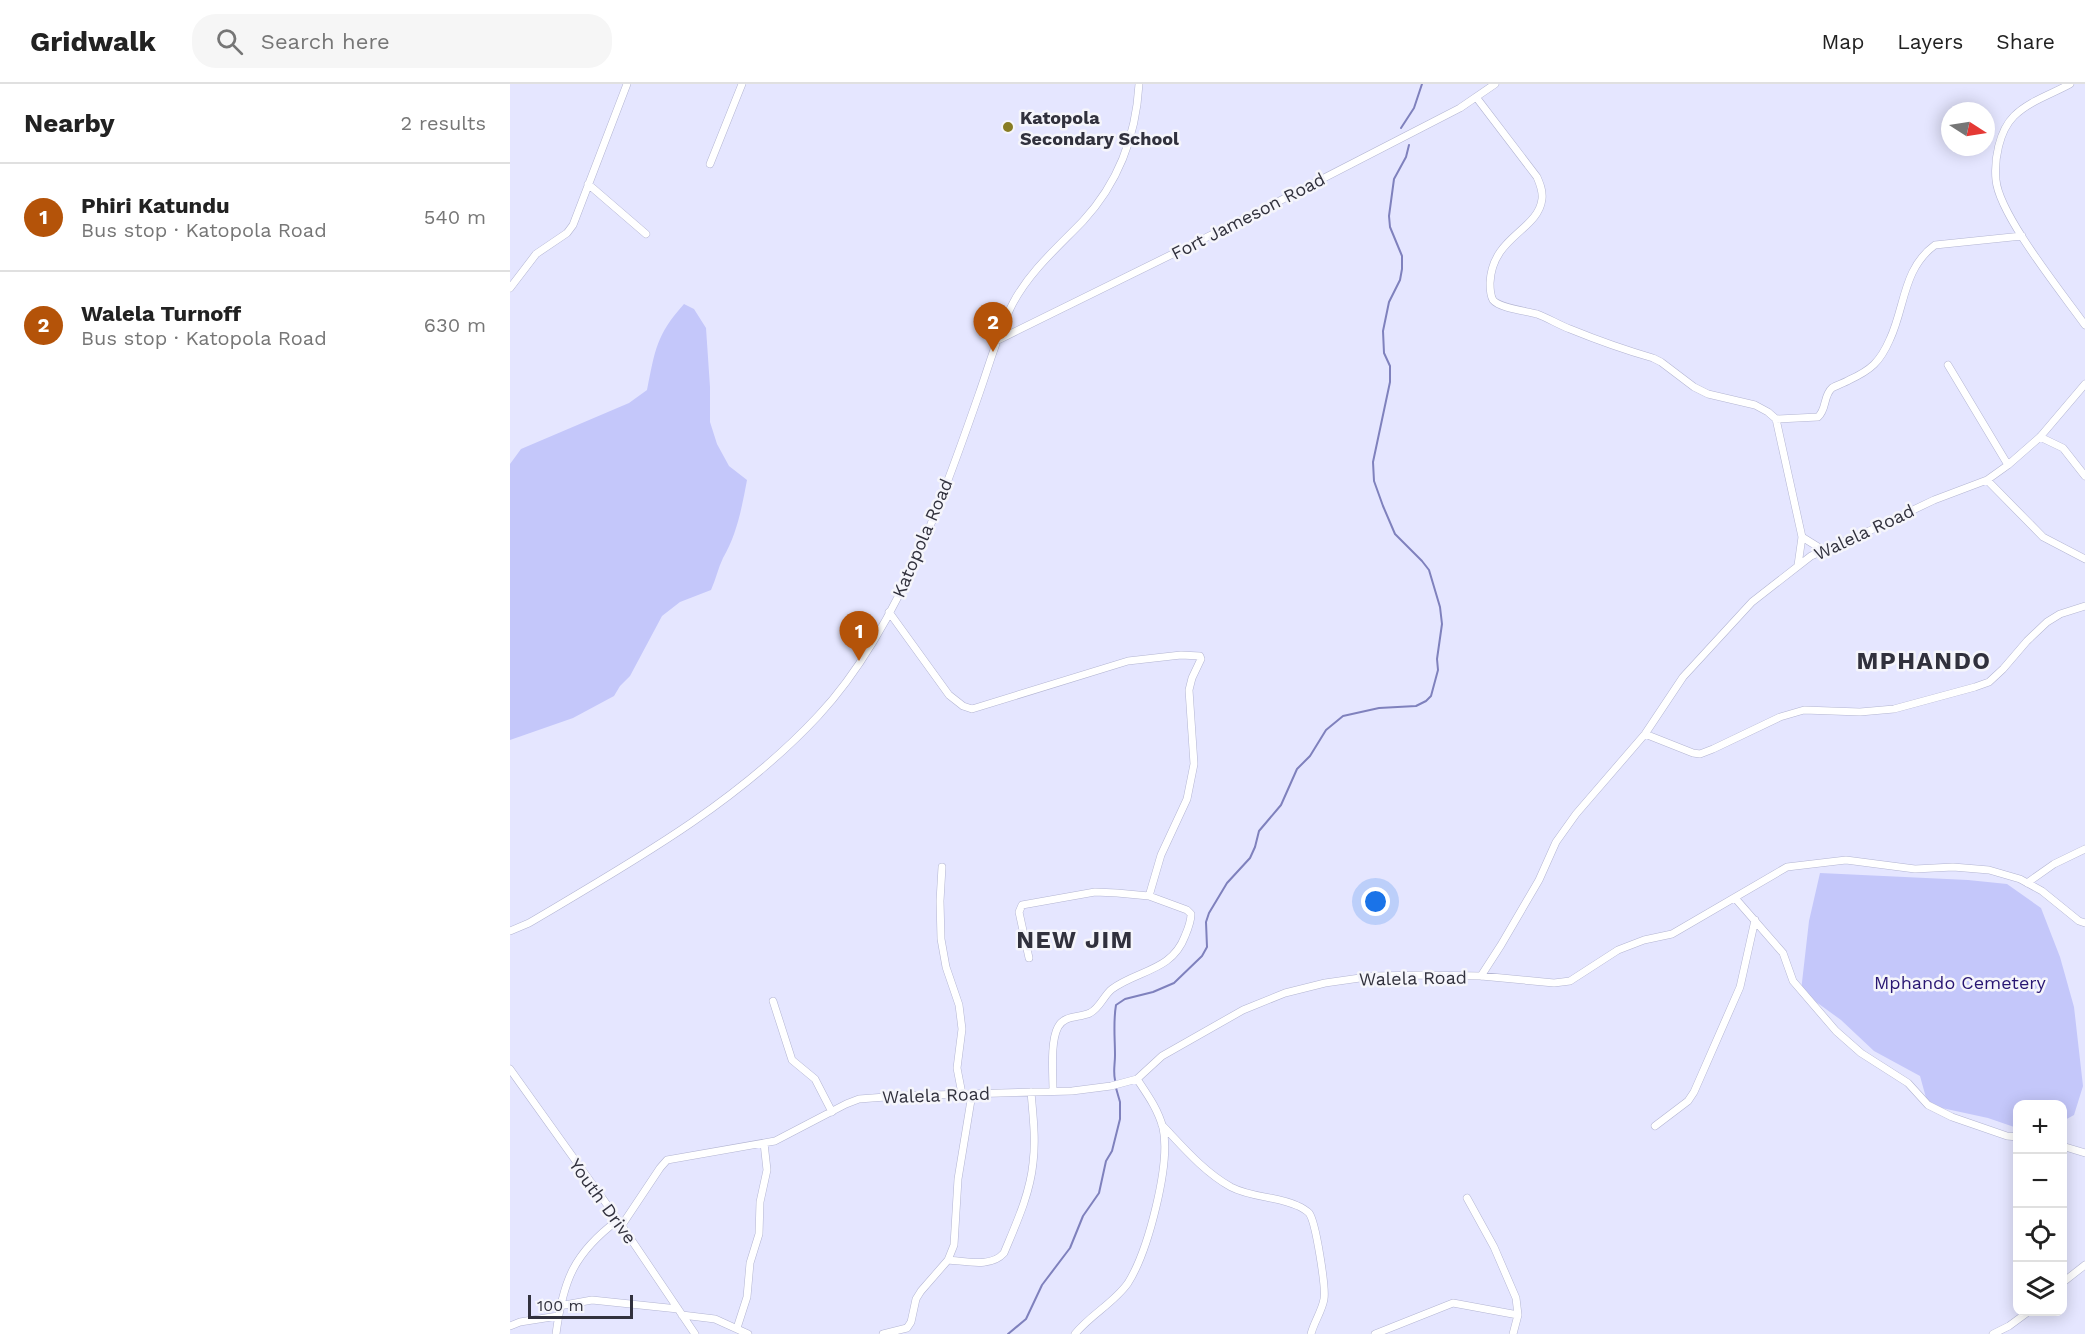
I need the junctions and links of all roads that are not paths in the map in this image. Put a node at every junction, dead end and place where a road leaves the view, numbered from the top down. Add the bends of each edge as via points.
1 (627, 84) edge
2 (742, 84) edge
3 (1139, 84) edge
4 (1495, 84) edge
5 (2070, 84) edge
6 (1476, 97) junction
7 (710, 164) dead end
8 (588, 184) junction
9 (646, 234) dead end
10 (2022, 236) junction
11 (510, 288) edge
12 (2085, 325) edge
13 (996, 341) junction
14 (1948, 365) dead end
15 (2085, 384) edge
16 (1776, 419) junction
17 (2040, 436) junction
18 (2008, 465) junction
19 (2085, 476) edge
20 (1987, 480) junction
21 (1802, 537) junction
22 (1823, 550) junction
23 (2085, 559) edge
24 (1798, 565) junction
25 (2085, 606) edge
26 (889, 612) junction
27 (1645, 734) junction
28 (2085, 849) edge
29 (942, 867) dead end
30 (2027, 883) junction
31 (1149, 896) junction
32 (1736, 898) junction
33 (1755, 920) junction
34 (2085, 923) edge
35 (510, 932) edge
36 (1029, 958) dead end
37 (1481, 976) junction
38 (773, 1000) dead end
39 (510, 1069) edge
40 (1137, 1079) junction
41 (1031, 1092) junction
42 (1053, 1092) junction
43 (962, 1094) junction
44 (972, 1094) junction
45 (832, 1112) junction
46 (1162, 1125) junction
47 (1655, 1126) dead end
48 (2013, 1136) edge
49 (764, 1143) junction
50 (2067, 1148) edge
51 (2085, 1153) edge
52 (1467, 1198) dead end
53 (620, 1223) junction
54 (948, 1260) junction
55 (2085, 1264) edge
56 (2067, 1279) edge
57 (559, 1306) junction
58 (680, 1312) junction
59 (1518, 1315) junction
60 (558, 1316) junction
61 (2022, 1316) edge
62 (510, 1326) edge
63 (737, 1328) junction
64 (556, 1334) edge
65 (695, 1334) edge
66 (748, 1334) edge
67 (883, 1334) edge
68 (1075, 1334) edge
69 (1311, 1334) edge
70 (1376, 1334) edge
71 (1514, 1334) edge
72 (1993, 1334) edge

1 - 8 street
2 - 7 street
3 - 13 street, Katopola Road via 1137,108 1114,180 1018,294
4 - 6 street, Fort Jameson Road
5 - 10 street via 2034,102 2004,128 1996,182
6 - 13 street, Fort Jameson Road via 1260,211
6 - 16 street via 1537,177 1542,191 1539,209 1494,262 1490,293 1494,301 1653,358 1708,394 1755,405
8 - 9 street
8 - 11 street via 567,233 536,254
10 - 12 street
10 - 16 street via 1935,245 1920,259 1907,284 1891,339 1872,369 1833,388 1818,417
13 - 26 street, Katopola Road via 924,540
14 - 18 street
15 - 17 street, Walela Road
16 - 21 street
17 - 18 street, Walela Road
17 - 19 street via 2063,448
18 - 20 street, Walela Road
20 - 22 street, Walela Road
20 - 23 street via 2043,537
21 - 22 street
21 - 24 street
22 - 24 street, Walela Road
24 - 27 street, Walela Road via 1752,602 1719,637 1683,677
25 - 27 street via 2047,622 1989,682 1975,687 1894,709 1804,710 1700,754
26 - 31 street via 950,695 972,709 1128,661 1200,656 1189,690 1194,764 1187,799 1161,855
26 - 35 street, Katopola Road via 845,682 818,715 746,783 685,829
27 - 37 street, Walela Road via 1575,814 1556,842 1539,880
28 - 30 street
29 - 43 street via 941,939 959,1005 962,1029 957,1068
30 - 32 street via 1975,868 1915,869 1846,860 1787,867
30 - 34 street
31 - 36 street via 1095,892 1022,905 1019,912
31 - 42 street via 1191,914 1181,946 1169,960 1113,988 1090,1013 1062,1020 1056,1032
32 - 33 street
32 - 37 street via 1672,934 1618,950 1570,981
33 - 47 street via 1740,987 1694,1092
33 - 48 street via 1783,952 1793,981 1836,1031 1861,1053 1908,1083 1928,1105 1952,1118
37 - 40 street, Walela Road via 1374,976 1285,993 1243,1010 1162,1056
38 - 45 street via 792,1060 815,1079
39 - 53 street, Youth Drive
40 - 42 street, Walela Road
40 - 46 street via 1153,1102
41 - 42 street, Walela Road
41 - 44 street, Walela Road
41 - 54 street via 1033,1165 1004,1253 989,1262
43 - 44 street, Walela Road
43 - 45 street, Walela Road via 859,1099
44 - 54 street via 957,1179 954,1245
45 - 49 street, Walela Road via 785,1138
46 - 68 street via 1162,1180 1137,1265 1127,1284
46 - 69 street via 1229,1186 1276,1198 1309,1213 1317,1239 1324,1297
49 - 53 street, Walela Road via 667,1160
49 - 63 street via 767,1170 759,1234
50 - 51 street
52 - 59 street via 1506,1273
53 - 57 street, Walela Road via 600,1234 584,1250 564,1287
53 - 58 street, Youth Drive
54 - 67 street via 916,1299 907,1328
55 - 56 street
57 - 58 street via 592,1300
57 - 60 street, Walela Road
58 - 63 street
58 - 65 street, Youth Drive
59 - 70 street via 1453,1303
59 - 71 street
60 - 62 street
60 - 64 street, Walela Road
61 - 72 street
63 - 66 street

